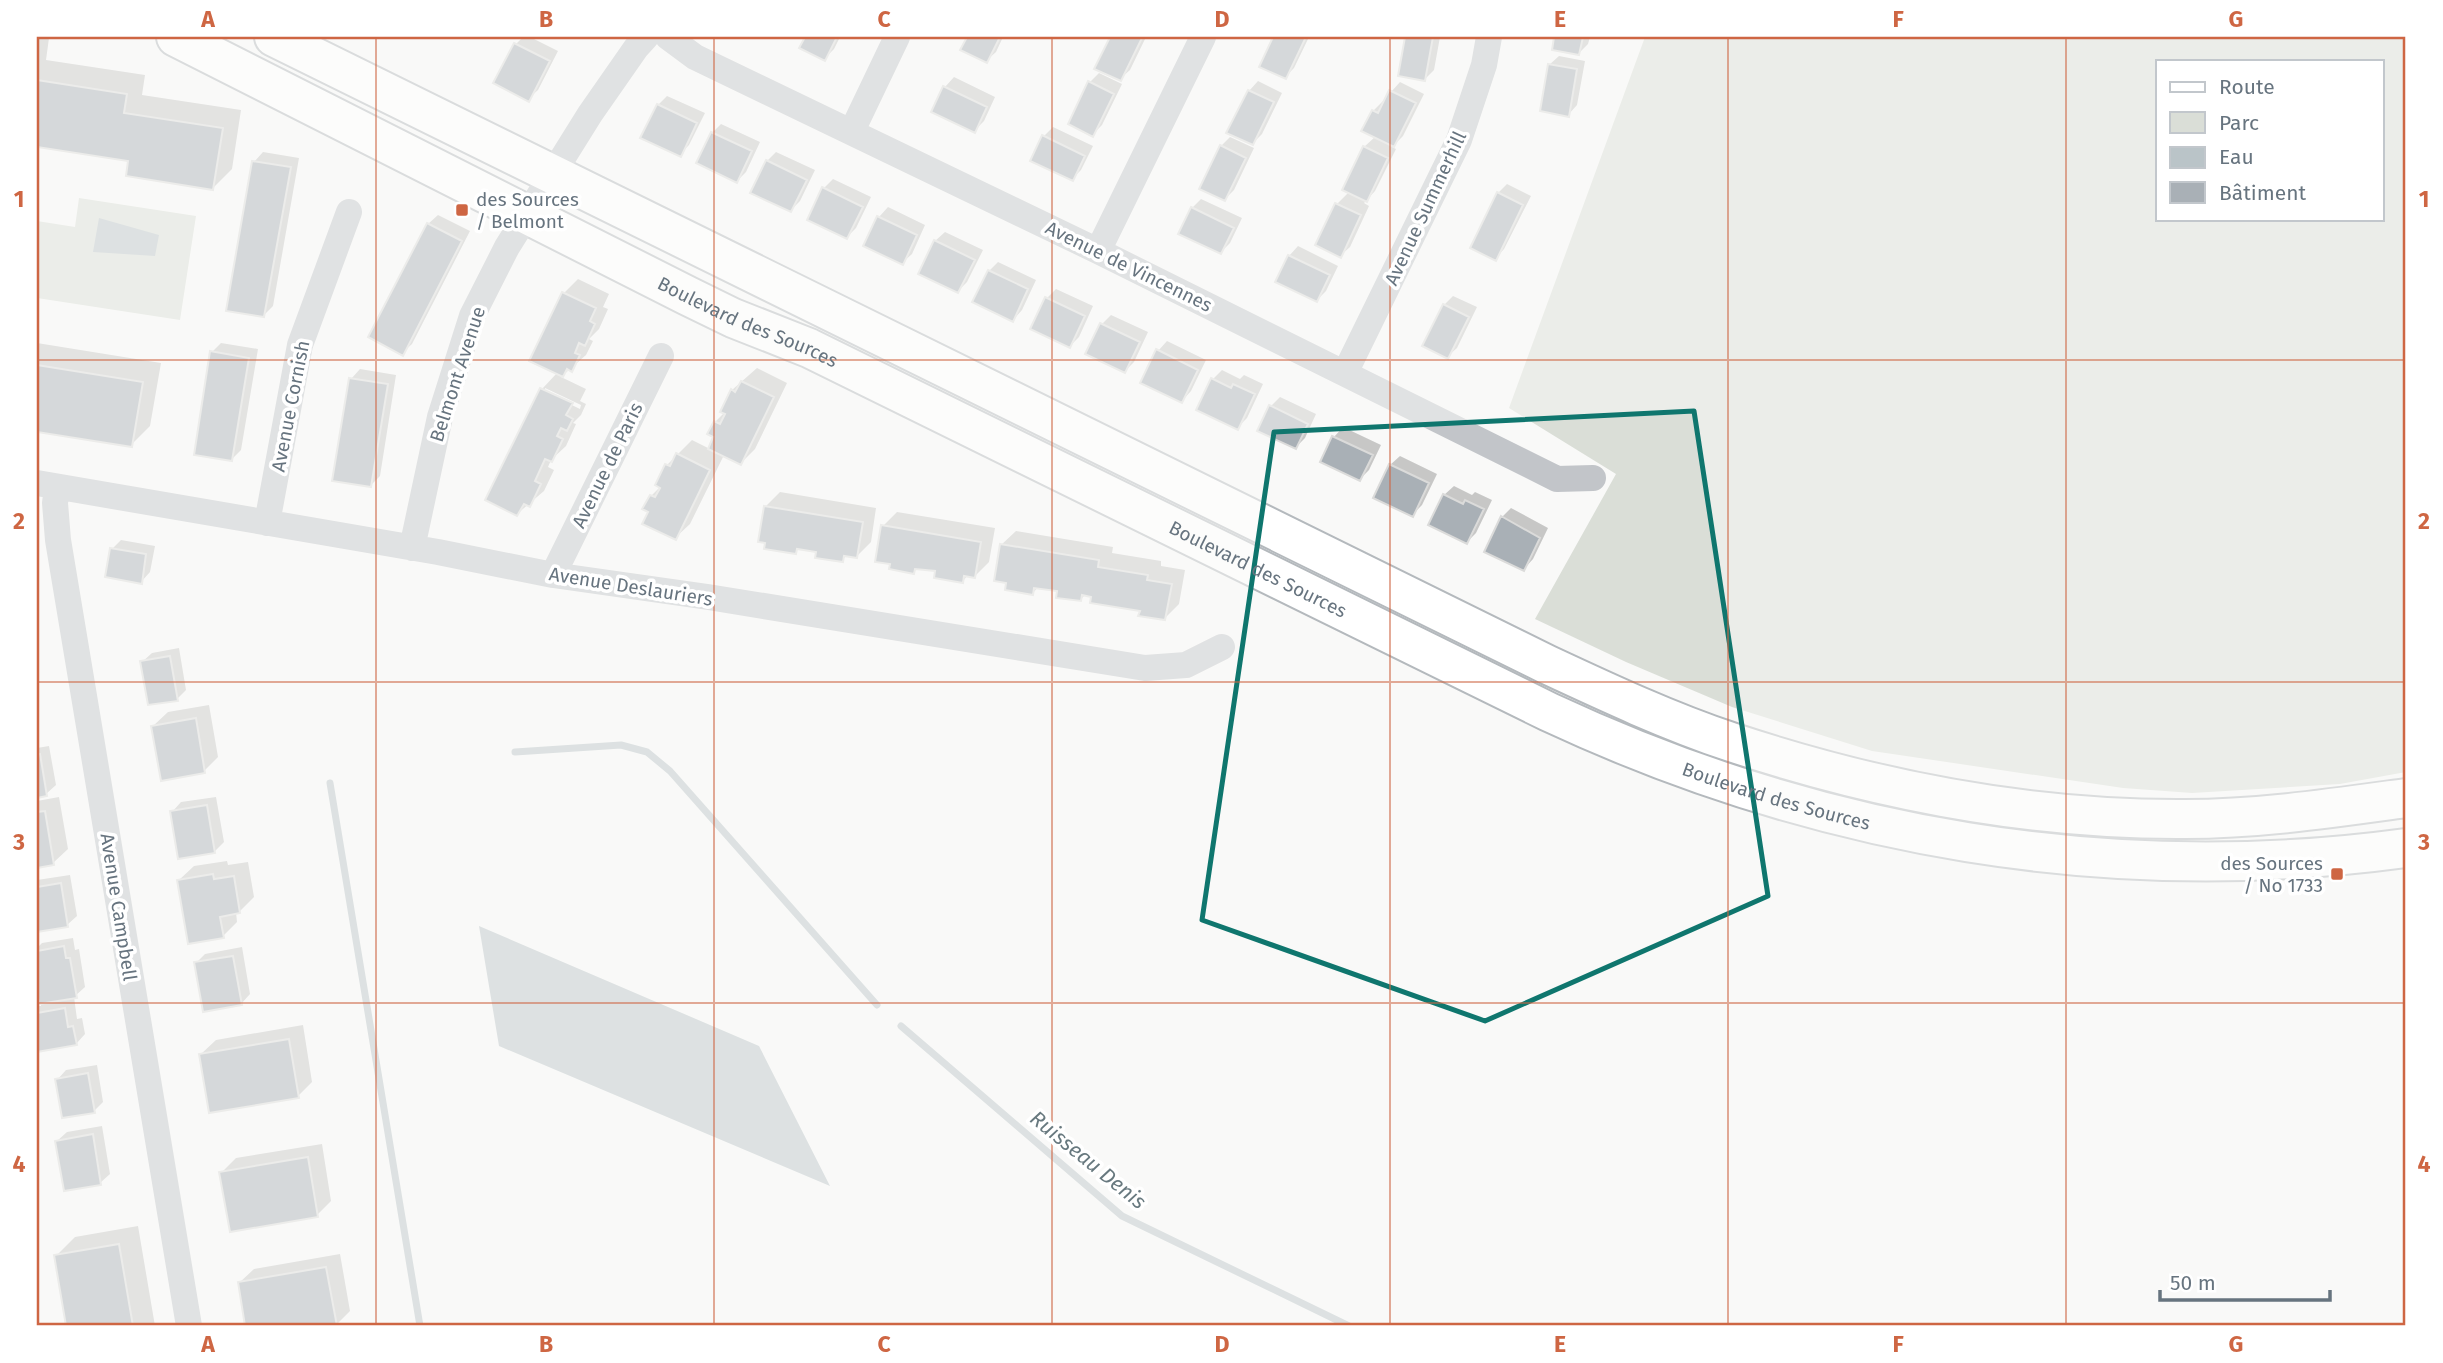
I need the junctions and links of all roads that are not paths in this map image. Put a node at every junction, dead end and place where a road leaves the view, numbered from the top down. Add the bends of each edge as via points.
1 (176, 37) edge
2 (274, 37) edge
3 (646, 37) edge
4 (668, 37) edge
5 (897, 37) edge
6 (1203, 37) edge
7 (1489, 37) edge
8 (852, 131) junction
9 (554, 175) junction
10 (349, 212) dead end
11 (529, 215) junction
12 (1098, 250) junction
13 (661, 356) dead end
14 (1345, 373) junction
15 (1593, 478) dead end
16 (47, 485) edge
17 (267, 523) junction
18 (412, 548) junction
19 (553, 575) junction
20 (1222, 647) dead end
21 (2406, 798) edge
22 (2406, 848) edge
23 (189, 1326) edge

1 - 11 main road, Boulevard des Sources
2 - 9 main road, Boulevard des Sources
3 - 9 street, Belmont Avenue via 598,101
4 - 8 street, Avenue de Vincennes via 695,57
5 - 8 street
6 - 12 street
7 - 14 street, Avenue Summerhill via 1460,140
8 - 12 street, Avenue de Vincennes
9 - 11 street, Belmont Avenue
9 - 21 main road, Boulevard des Sources via 1555,668 1731,742 1914,791 2089,815 2236,817
10 - 17 street, Avenue Cornish via 300,345
11 - 18 street, Belmont Avenue via 472,316 444,401
11 - 22 main road, Boulevard des Sources via 733,318 810,348 1549,712 1699,774 1875,825 2055,855 2242,861
12 - 14 street, Avenue de Vincennes
13 - 19 street, Avenue de Paris
14 - 15 street, Avenue de Vincennes via 1557,479
16 - 17 street, Avenue Deslauriers
16 - 23 street, Avenue Campbell via 55,503
17 - 18 street, Avenue Deslauriers
18 - 19 street, Avenue Deslauriers
19 - 20 street, Avenue Deslauriers via 1145,668 1186,665

